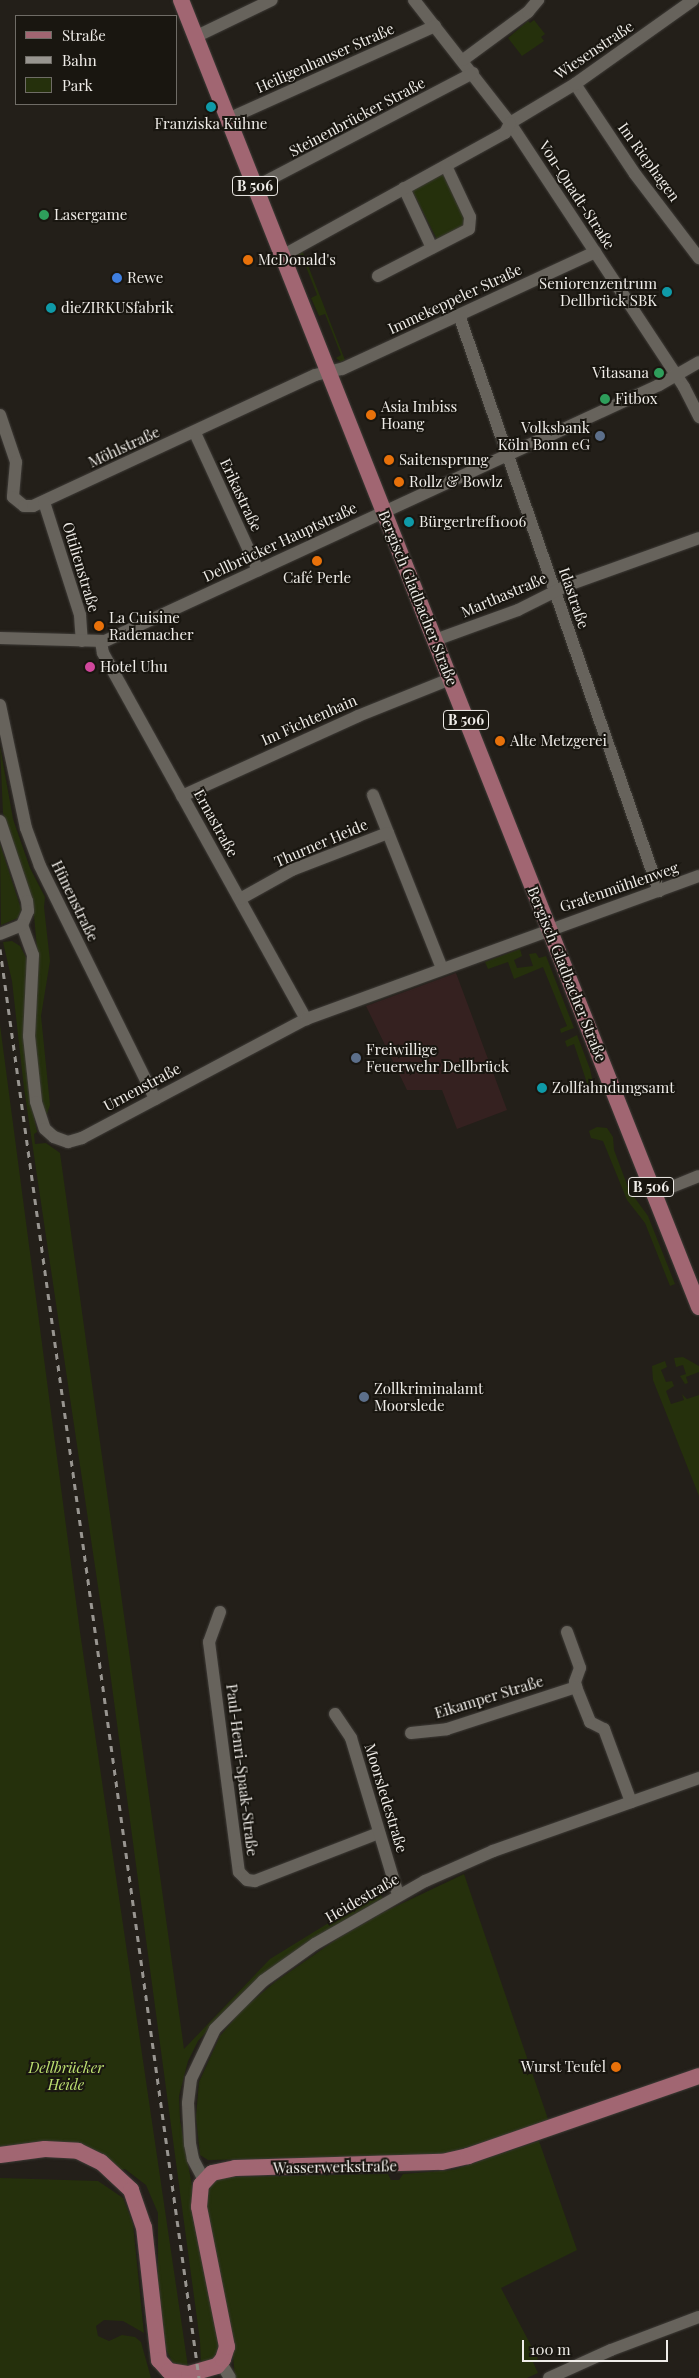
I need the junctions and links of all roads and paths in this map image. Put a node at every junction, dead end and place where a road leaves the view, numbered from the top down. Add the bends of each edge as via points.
1 (181, 0) edge
2 (272, 0) edge
3 (414, 0) edge
4 (538, 0) edge
5 (693, 0) edge
6 (435, 26) junction
7 (195, 37) junction
8 (463, 60) junction
9 (473, 73) junction
10 (575, 84) junction
11 (228, 119) junction
12 (510, 123) junction
13 (446, 166) junction
14 (255, 187) junction
15 (404, 188) junction
16 (432, 248) junction
17 (595, 252) junction
18 (282, 256) junction
19 (699, 258) edge
20 (378, 276) dead end
21 (458, 315) junction
22 (699, 362) edge
23 (328, 372) junction
24 (676, 376) junction
25 (0, 414) edge
26 (699, 417) edge
27 (195, 433) junction
28 (507, 454) junction
29 (44, 502) junction
30 (384, 511) junction
31 (699, 538) edge
32 (258, 570) junction
33 (554, 592) junction
34 (0, 638) edge
35 (435, 640) junction
36 (82, 641) junction
37 (101, 642) junction
38 (450, 679) junction
39 (0, 705) edge
40 (372, 795) dead end
41 (182, 796) junction
42 (0, 822) edge
43 (388, 833) junction
44 (699, 876) edge
45 (659, 891) junction
46 (240, 899) junction
47 (22, 925) junction
48 (549, 929) junction
49 (0, 934) edge
50 (442, 968) junction
51 (306, 1019) junction
52 (155, 1099) junction
53 (699, 1176) edge
54 (654, 1194) junction
55 (699, 1307) edge
56 (220, 1612) dead end
57 (567, 1632) dead end
58 (576, 1687) junction
59 (335, 1714) dead end
60 (411, 1733) dead end
61 (699, 1778) edge
62 (631, 1802) junction
63 (378, 1833) junction
64 (398, 1895) junction
65 (699, 2076) edge
66 (0, 2155) edge
67 (204, 2180) junction
68 (699, 2317) edge
69 (221, 2363) junction
70 (168, 2375) edge
71 (230, 2378) edge
72 (548, 2378) edge

1 - 7 main road, Bergisch Gladbacher Straße / B 506
2 - 7 street
3 - 6 street, Von-Quadt-Straße
4 - 8 street via 528,12
5 - 10 street, Wiesenstraße
6 - 8 street, Von-Quadt-Straße
6 - 11 street, Heiligenhauser Straße
7 - 11 main road, Bergisch Gladbacher Straße / B 506
8 - 9 street, Von-Quadt-Straße
9 - 12 street, Von-Quadt-Straße
9 - 14 street, Steinenbrücker Straße
10 - 12 street, Wiesenstraße
10 - 19 street, Im Riephagen via 635,174
11 - 14 main road, Bergisch Gladbacher Straße / B 506
12 - 13 street, Wiesenstraße via 505,133
12 - 17 street, Von-Quadt-Straße
13 - 15 street, Wiesenstraße
13 - 16 street via 471,223 462,234
14 - 18 main road, Bergisch Gladbacher Straße / B 506
15 - 16 street
15 - 18 street, Wiesenstraße
16 - 20 street
17 - 21 street, Immekeppeler Straße
17 - 24 street, Von-Quadt-Straße
18 - 23 main road, Bergisch Gladbacher Straße / B 506
21 - 23 street, Immekeppeler Straße via 342,369
21 - 28 street, Idastraße
22 - 24 street, Dellbrücker Hauptstraße
23 - 27 street, Möhlstraße via 315,375
23 - 30 main road, Bergisch Gladbacher Straße / B 506
24 - 26 street, Von-Quadt-Straße
24 - 28 street, Dellbrücker Hauptstraße
25 - 29 street, Möhlstraße via 16,462 12,497 24,506
27 - 29 street, Möhlstraße
27 - 32 street, Erikastraße
28 - 30 street, Dellbrücker Hauptstraße
28 - 33 street, Idastraße
29 - 36 street, Ottilienstraße via 80,615
30 - 32 street, Dellbrücker Hauptstraße
30 - 35 main road, Bergisch Gladbacher Straße / B 506
31 - 33 street, Marthastraße
32 - 37 street, Dellbrücker Hauptstraße
33 - 35 street, Marthastraße via 518,610
33 - 45 street, Idastraße
34 - 36 street, Dellbrücker Hauptstraße
35 - 38 main road, Bergisch Gladbacher Straße / B 506
36 - 37 street, Dellbrücker Hauptstraße
37 - 41 street, Ernastraße via 103,653
38 - 41 street, Im Fichtenhain via 358,716
38 - 48 main road, Bergisch Gladbacher Straße / B 506
39 - 52 street, Hünenstraße via 24,820 40,866
40 - 43 street, Thurner Heide
41 - 46 street, Ernastraße
42 - 47 street via 27,901 28,911
43 - 46 street, Thurner Heide via 292,870
43 - 50 street, Thurner Heide
44 - 45 street, Grafenmühlenweg
45 - 48 street, Grafenmühlenweg
46 - 51 street, Ernastraße
47 - 49 street
47 - 52 street, Urnenstraße via 33,955 30,1060 36,1102 45,1129 62,1140 75,1141
48 - 50 street, Urnenstraße
48 - 54 main road, Bergisch Gladbacher Straße / B 506
50 - 51 street, Urnenstraße
51 - 52 street, Urnenstraße
53 - 54 street
54 - 55 main road, Bergisch Gladbacher Straße / B 506
56 - 63 street, Paul-Henri-Spaak-Straße via 209,1642 239,1872 247,1880 254,1880
57 - 58 street via 580,1668
58 - 60 street, Eikamper Straße via 447,1729
58 - 62 street via 590,1722 604,1729
59 - 63 street, Moorsledestraße via 351,1738
61 - 62 street, Heidestraße
62 - 64 street, Heidestraße via 493,1851
63 - 64 street, Moorsledestraße
64 - 67 street, Heidestraße via 322,1939 270,1975 235,2005 207,2041 193,2072 188,2103 193,2159
65 - 67 main road, Wasserwerkstraße via 455,2160 415,2165 235,2168 217,2171
66 - 70 main road via 45,2148 78,2151 101,2162 131,2190 144,2227 158,2355
67 - 69 main road via 198,2207 226,2338 226,2351
68 - 72 street
69 - 70 main road via 203,2372
69 - 71 street

